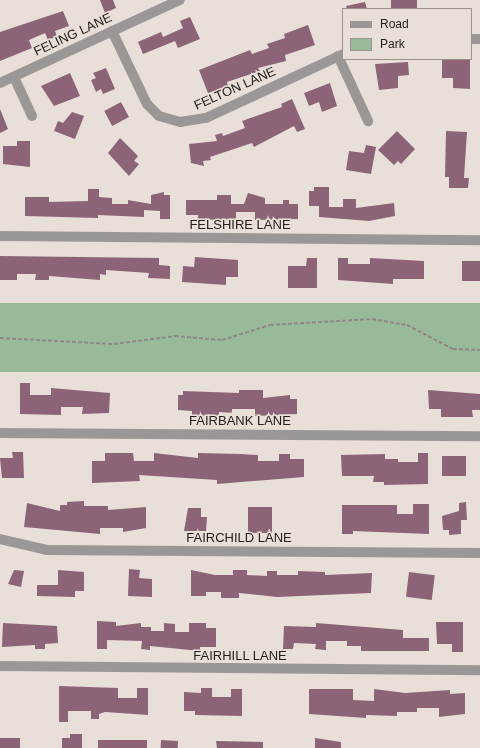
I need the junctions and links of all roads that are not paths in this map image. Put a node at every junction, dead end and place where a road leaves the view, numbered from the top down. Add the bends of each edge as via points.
1 (180, 0) edge
2 (112, 31) junction
3 (341, 55) edge
4 (343, 60) edge
5 (14, 77) junction
6 (0, 83) edge
7 (32, 116) dead end
8 (368, 121) dead end
9 (0, 236) edge
10 (480, 240) edge
11 (0, 433) edge
12 (480, 436) edge
13 (0, 539) edge
14 (480, 553) edge
15 (0, 666) edge
16 (480, 670) edge

1 - 2 street, FELING LANE
2 - 3 street, FELTON LANE via 146,104 159,116 180,122 206,118
2 - 5 street, FELING LANE
4 - 8 street
5 - 6 street, FELING LANE
5 - 7 street
9 - 10 street, FELSHIRE LANE
11 - 12 street, FAIRBANK LANE
13 - 14 street, FAIRCHILD LANE via 47,550
15 - 16 street, FAIRHILL LANE

